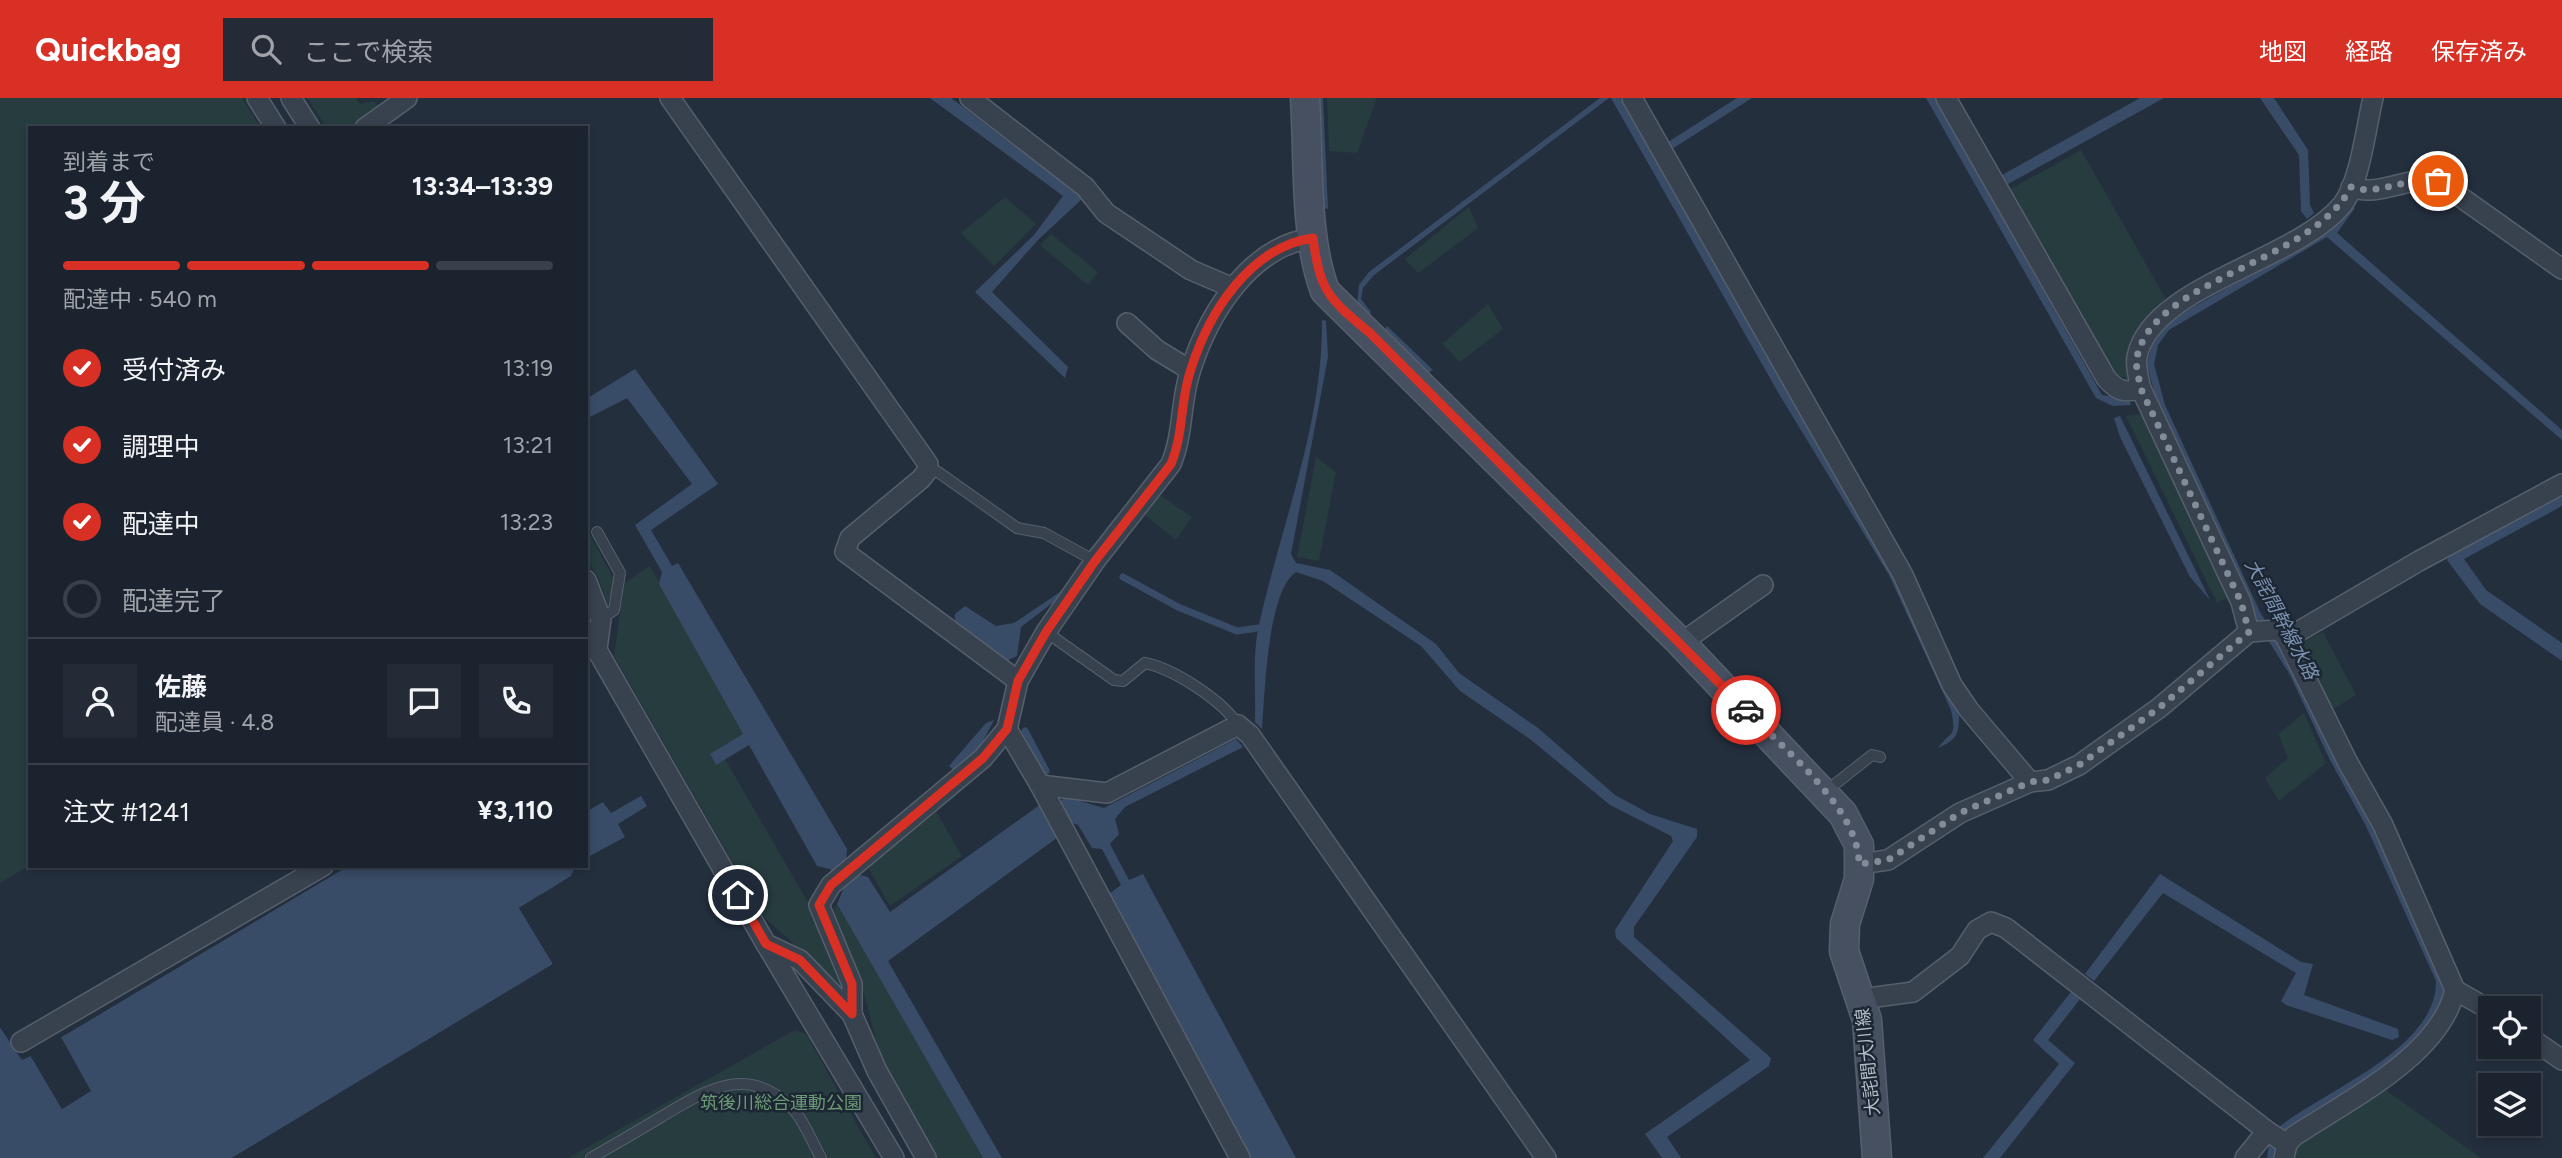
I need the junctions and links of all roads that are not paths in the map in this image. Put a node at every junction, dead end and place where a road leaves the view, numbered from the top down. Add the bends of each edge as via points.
1 (257, 98) edge
2 (291, 98) edge
3 (407, 98) edge
4 (670, 98) edge
5 (971, 98) edge
6 (1306, 98) edge
7 (1632, 98) edge
8 (1945, 98) edge
9 (2373, 98) edge
10 (275, 126) edge
11 (309, 126) edge
12 (368, 126) edge
13 (2351, 187) junction
14 (1313, 238) junction
15 (2562, 269) edge
16 (1233, 288) junction
17 (1127, 323) dead end
18 (1190, 370) junction
19 (2141, 389) junction
20 (928, 470) junction
21 (2562, 484) edge
22 (597, 532) dead end
23 (1095, 561) junction
24 (1763, 585) dead end
25 (588, 591) edge
26 (594, 625) edge
27 (1046, 632) junction
28 (2267, 632) junction
29 (1681, 643) junction
30 (592, 649) edge
31 (1018, 681) junction
32 (1238, 725) junction
33 (1007, 729) junction
34 (1880, 757) dead end
35 (2030, 782) junction
36 (1043, 791) junction
37 (1825, 792) junction
38 (1859, 864) junction
39 (320, 868) edge
40 (766, 944) junction
41 (2455, 990) junction
42 (1861, 999) junction
43 (2478, 1003) edge
44 (852, 1014) junction
45 (21, 1042) dead end
46 (2541, 1045) edge
47 (2562, 1060) edge
48 (2278, 1142) edge
49 (591, 1158) edge
50 (821, 1158) edge
51 (894, 1158) edge
52 (926, 1158) edge
53 (1240, 1158) edge
54 (1546, 1158) edge
55 (1877, 1158) edge
56 (2245, 1158) edge

1 - 10 street
2 - 11 street
3 - 12 street
4 - 20 street
5 - 16 street via 1085,187 1106,213 1191,270
6 - 14 main road, 大詫間大川線
7 - 35 street via 1903,575 1952,685
8 - 19 street via 2106,378 2116,389
9 - 13 street
13 - 15 street via 2364,192 2424,178 2438,181
13 - 19 street via 2342,205 2314,230 2170,308 2155,322 2136,359
14 - 16 street via 1292,241 1266,255
14 - 29 main road, 大詫間大川線 via 1325,292 1339,308 1370,333
16 - 18 street
17 - 18 street via 1157,350
18 - 23 street via 1171,464
19 - 28 street via 2241,602
20 - 23 lane via 939,472 1017,528 1044,533
20 - 31 street via 850,538 845,552
21 - 28 street via 2296,633
22 - 26 lane via 620,573 614,610
23 - 27 street
24 - 29 street
25 - 26 street
26 - 30 street
27 - 31 street
27 - 32 lane via 1114,680 1123,681 1145,663 1160,666 1227,709
28 - 35 street via 2079,765 2048,780
28 - 41 street via 2383,825
29 - 37 main road, 大詫間大川線
30 - 40 street
31 - 33 street
32 - 36 street via 1107,793
32 - 54 street via 1250,735
33 - 36 street
33 - 44 street via 983,758 831,885 819,905 852,984
34 - 37 lane via 1872,755
35 - 38 street via 1960,813 1888,860
36 - 53 street
37 - 38 main road, 大詫間大川線 via 1859,845
38 - 42 main road, 大詫間大川線 via 1845,924 1844,951
39 - 45 street
40 - 44 street via 800,960
40 - 51 street
41 - 43 street
41 - 48 street via 2438,1030 2400,1065
42 - 48 street via 1913,992 1961,956 1977,930 1991,922 2006,928 2087,988
42 - 55 main road, 大詫間大川線 via 1872,1064
44 - 52 street via 877,1071
46 - 47 street
48 - 56 street
49 - 50 lane via 707,1090 730,1083 754,1085 776,1094 793,1110

